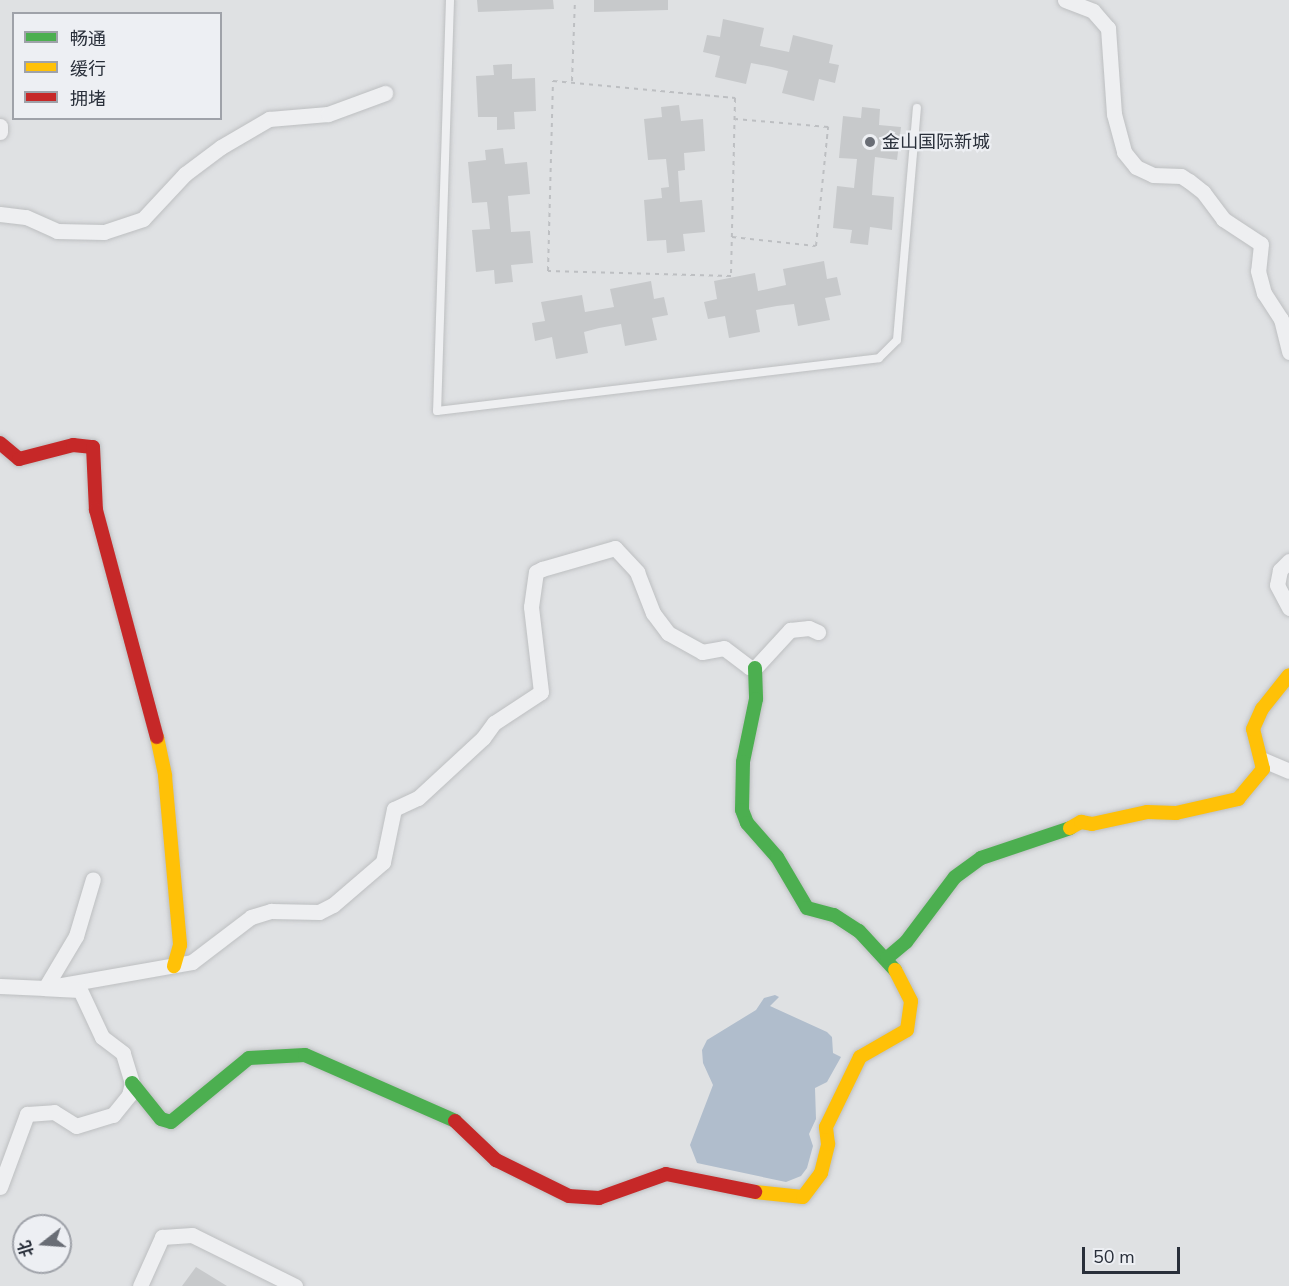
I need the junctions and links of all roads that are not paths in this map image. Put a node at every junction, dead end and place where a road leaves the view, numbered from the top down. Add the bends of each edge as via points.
1 (450, 0) edge
2 (1065, 0) edge
3 (385, 93) dead end
4 (917, 108) dead end
5 (0, 126) edge
6 (0, 132) edge
7 (0, 214) edge
8 (1289, 352) edge
9 (0, 443) edge
10 (1289, 561) edge
11 (1289, 608) edge
12 (818, 632) dead end
13 (755, 668) junction
14 (1289, 675) edge
15 (1261, 759) junction
16 (1289, 771) edge
17 (93, 879) dead end
18 (887, 958) junction
19 (174, 966) junction
20 (0, 986) edge
21 (45, 988) junction
22 (132, 1083) junction
23 (0, 1187) edge
24 (140, 1286) edge
25 (295, 1286) edge

1 - 4 lane via 437,411 879,358 897,340
2 - 8 street via 1093,11 1108,28 1113,114 1124,152 1136,167 1153,175 1181,176 1203,192 1223,219 1261,244 1258,272 1264,292 1281,319
3 - 7 street via 328,114 269,119 185,174 143,219 104,232 57,231 26,217
5 - 6 street
9 - 19 street via 20,459 73,445 93,447 96,510 150,700 165,777 180,945
10 - 11 street via 1280,570 1277,585
12 - 13 street via 801,628 782,635
13 - 18 street via 756,699 743,762 742,810 747,823 777,857 807,908 834,915
13 - 19 street via 724,648 702,652 668,633 653,613 637,572 615,548 536,572 531,608 543,683 537,698 494,723 427,791 394,808 383,862 333,905 319,912 271,911 251,917 201,957
14 - 15 street via 1262,709 1253,729
15 - 16 street
15 - 18 street via 1260,776 1244,794 1227,803 1080,822 1051,837 971,862 906,942
17 - 21 street via 76,936
18 - 22 street via 909,991 908,1030 866,1054 854,1066 826,1127 828,1144 821,1173 803,1197 775,1196 666,1174 599,1198 569,1196 496,1160 450,1116 419,1107 305,1055 249,1058 171,1122 161,1119
19 - 21 street
20 - 21 street
21 - 22 street via 80,990 102,1037 123,1053
22 - 23 street via 129,1095 113,1115 76,1126 54,1112 27,1114
24 - 25 street via 162,1237 192,1235

